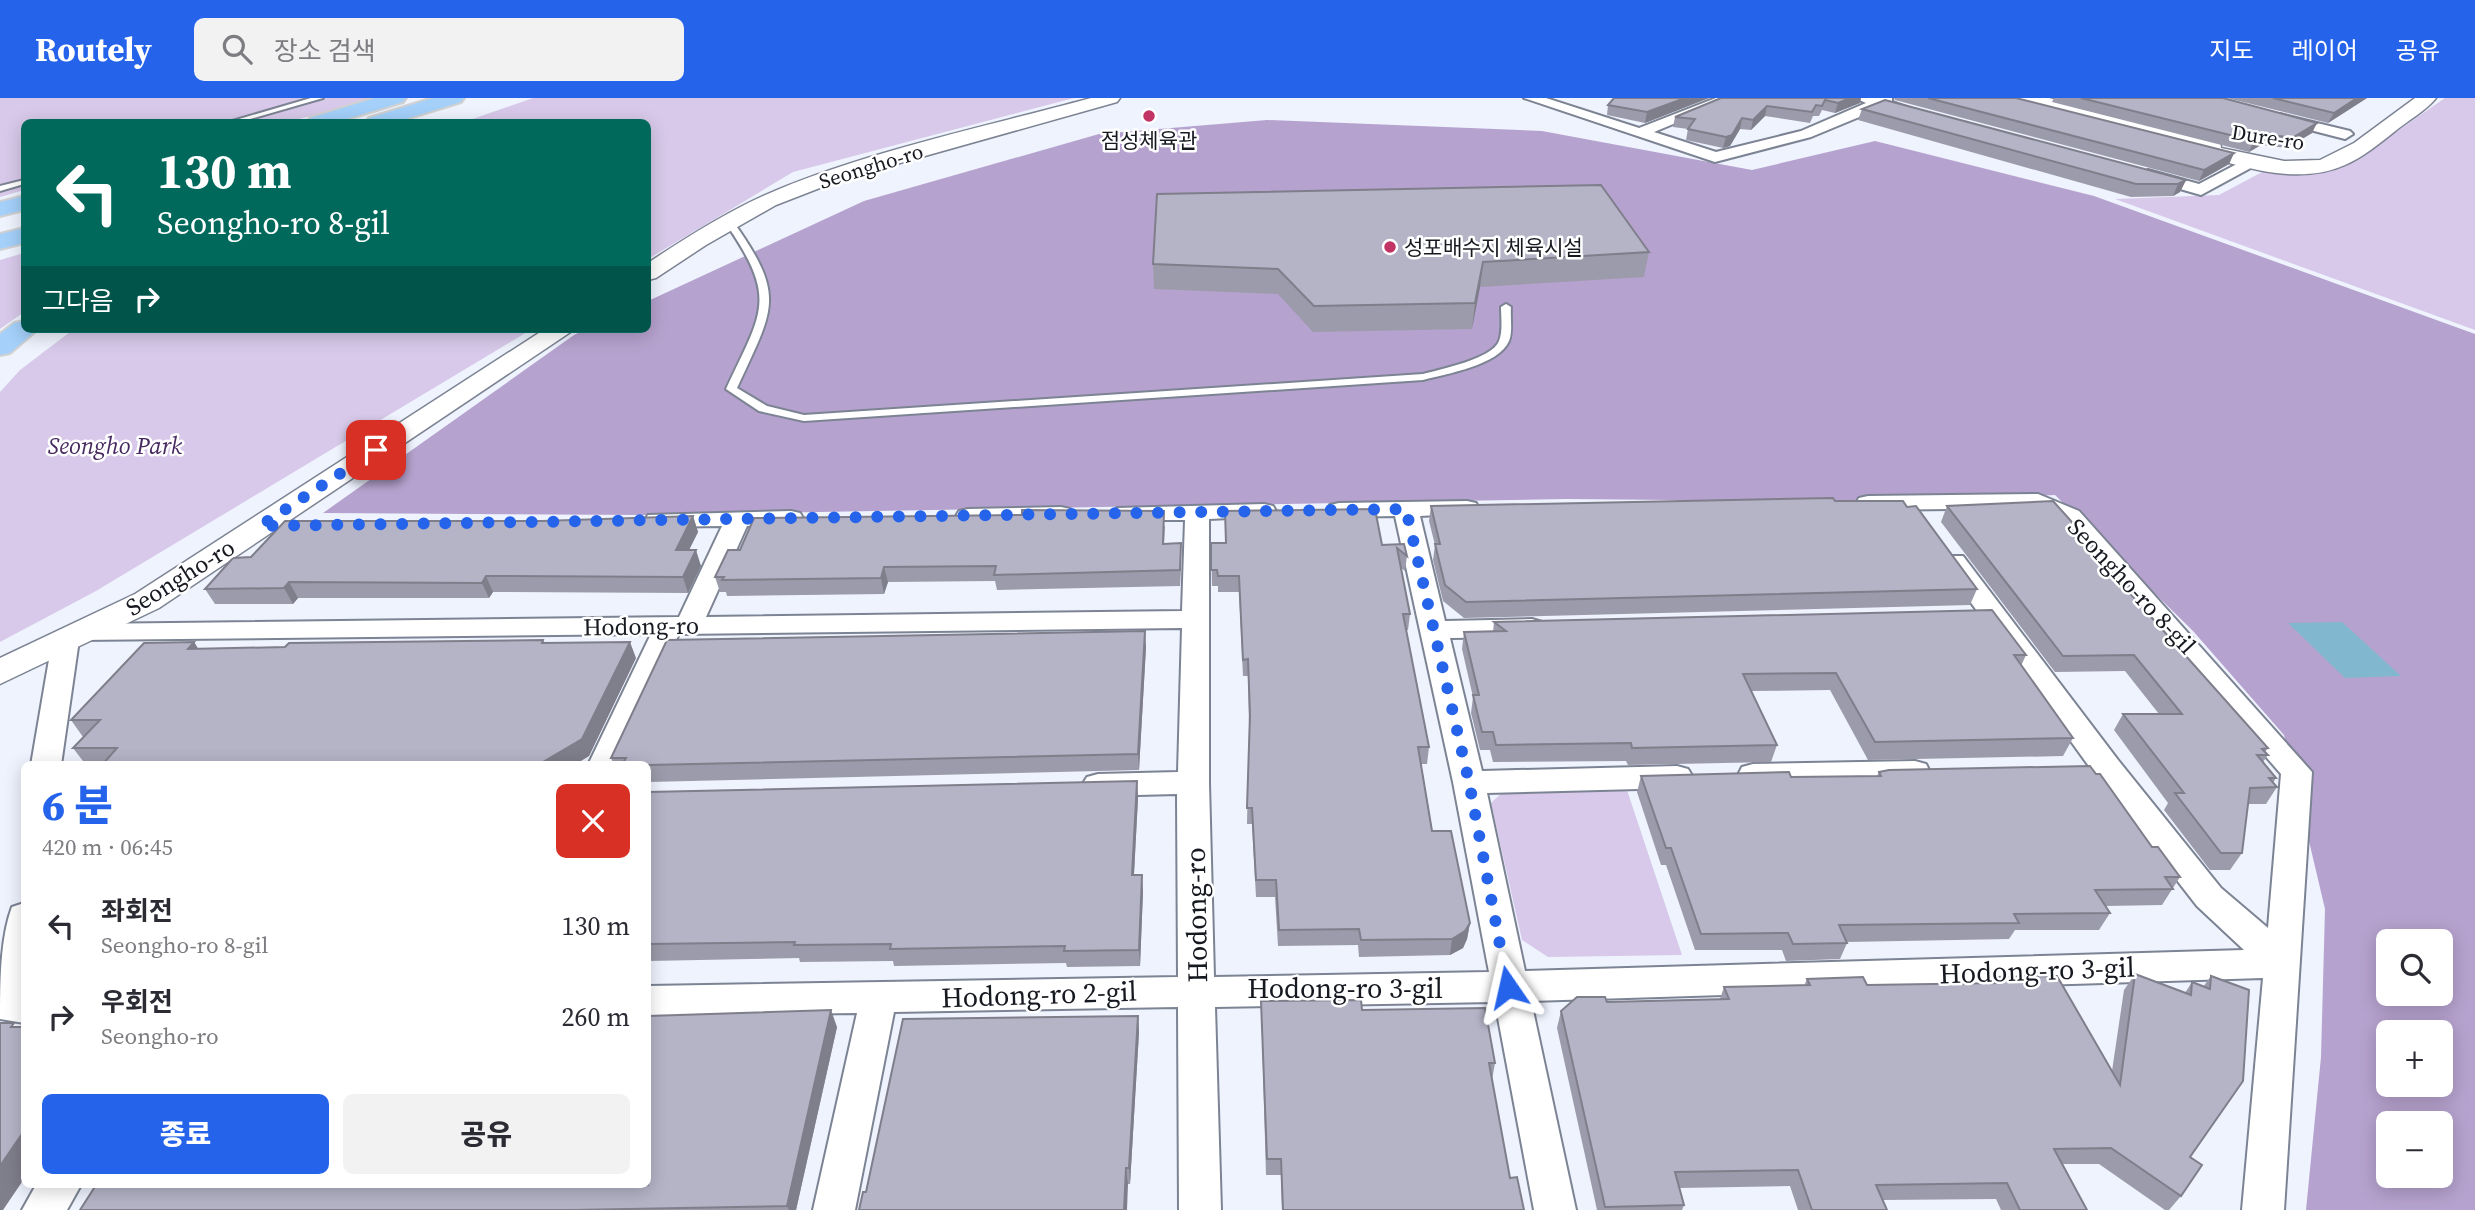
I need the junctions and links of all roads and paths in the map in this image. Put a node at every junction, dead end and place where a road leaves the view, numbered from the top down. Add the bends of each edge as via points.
1 (319, 98) edge
2 (396, 98) edge
3 (1111, 98) edge
4 (1531, 98) edge
5 (1586, 98) edge
6 (1729, 98) edge
7 (1862, 98) edge
8 (2005, 98) edge
9 (2397, 98) edge
10 (2427, 98) edge
11 (451, 99) edge
12 (2038, 99) edge
13 (1886, 100) edge
14 (1559, 107) junction
15 (2266, 114) edge
16 (1934, 117) edge
17 (244, 119) edge
18 (327, 119) edge
19 (386, 119) edge
20 (408, 119) edge
21 (1639, 133) junction
22 (2345, 134) junction
23 (2252, 162) junction
24 (2134, 172) edge
25 (21, 183) edge
26 (0, 189) edge
27 (21, 204) edge
28 (0, 209) edge
29 (21, 218) edge
30 (729, 222) junction
31 (0, 225) edge
32 (21, 235) edge
33 (0, 242) edge
34 (651, 271) edge
35 (1506, 307) dead end
36 (21, 331) edge
37 (556, 333) edge
38 (0, 347) edge
39 (1911, 502) junction
40 (1843, 503) edge
41 (1488, 508) edge
42 (1406, 509) junction
43 (1197, 512) junction
44 (947, 516) edge
45 (822, 518) edge
46 (738, 519) junction
47 (629, 521) edge
48 (314, 525) edge
49 (260, 526) junction
50 (1197, 619) junction
51 (679, 625) junction
52 (1556, 627) edge
53 (1433, 630) junction
54 (75, 638) junction
55 (0, 672) edge
56 (47, 761) edge
57 (605, 761) edge
58 (2107, 768) junction
59 (2065, 769) edge
60 (1940, 771) edge
61 (1469, 782) junction
62 (1193, 783) junction
63 (1067, 786) edge
64 (21, 941) edge
65 (2283, 962) junction
66 (1508, 987) junction
67 (1198, 990) junction
68 (879, 998) junction
69 (651, 1001) edge
70 (21, 1008) edge
71 (58, 1188) edge
72 (43, 1210) edge
73 (834, 1210) edge
74 (1200, 1210) edge
75 (1555, 1210) edge
76 (2263, 1210) edge

1 - 17 lane
2 - 18 highway
3 - 30 street, Seongho-ro via 836,174
4 - 14 street
5 - 14 street
6 - 21 street
7 - 13 street
8 - 23 street, Dure-ro
9 - 22 street, Dure-ro
10 - 23 street, Dure-ro via 2336,162 2312,167
11 - 19 highway
11 - 20 highway
12 - 22 street, Dure-ro via 2280,158 2312,154
13 - 16 street
13 - 21 street via 1806,134 1715,157
14 - 21 street
15 - 22 street
23 - 24 street via 2201,190
25 - 26 lane
27 - 28 highway
29 - 31 highway
30 - 34 street, Seongho-ro
30 - 35 lane via 749,251 765,289 759,325 731,389 763,409 804,418 1423,377 1498,351 1504,342
32 - 33 highway
36 - 38 highway
37 - 49 street, Seongho-ro
39 - 40 street, Seongho-ro 8-gil
39 - 58 street via 1980,615
39 - 65 street, Seongho-ro 8-gil via 2038,501 2070,516 2297,772
41 - 42 street
42 - 43 street
42 - 53 street
43 - 44 street
43 - 50 street, Hodong-ro
45 - 46 street
46 - 47 street
46 - 51 street
48 - 49 street
49 - 54 street, Seongho-ro via 147,601
50 - 51 street, Hodong-ro
50 - 62 street, Hodong-ro
51 - 54 street, Hodong-ro
51 - 57 street
52 - 53 street
53 - 61 street
54 - 55 street, Seongho-ro
54 - 56 street
58 - 59 street
58 - 65 street via 2209,897
60 - 61 street
61 - 66 street
62 - 63 street
62 - 67 street, Hodong-ro
64 - 70 street via 13,1008
65 - 66 street, Hodong-ro 3-gil
65 - 76 street, Seongho-ro 8-gil
66 - 67 street, Hodong-ro 3-gil
66 - 75 street
67 - 68 street, Hodong-ro 2-gil
67 - 74 street, Hodong-ro
68 - 69 street, Hodong-ro 2-gil
68 - 73 street
71 - 72 street

